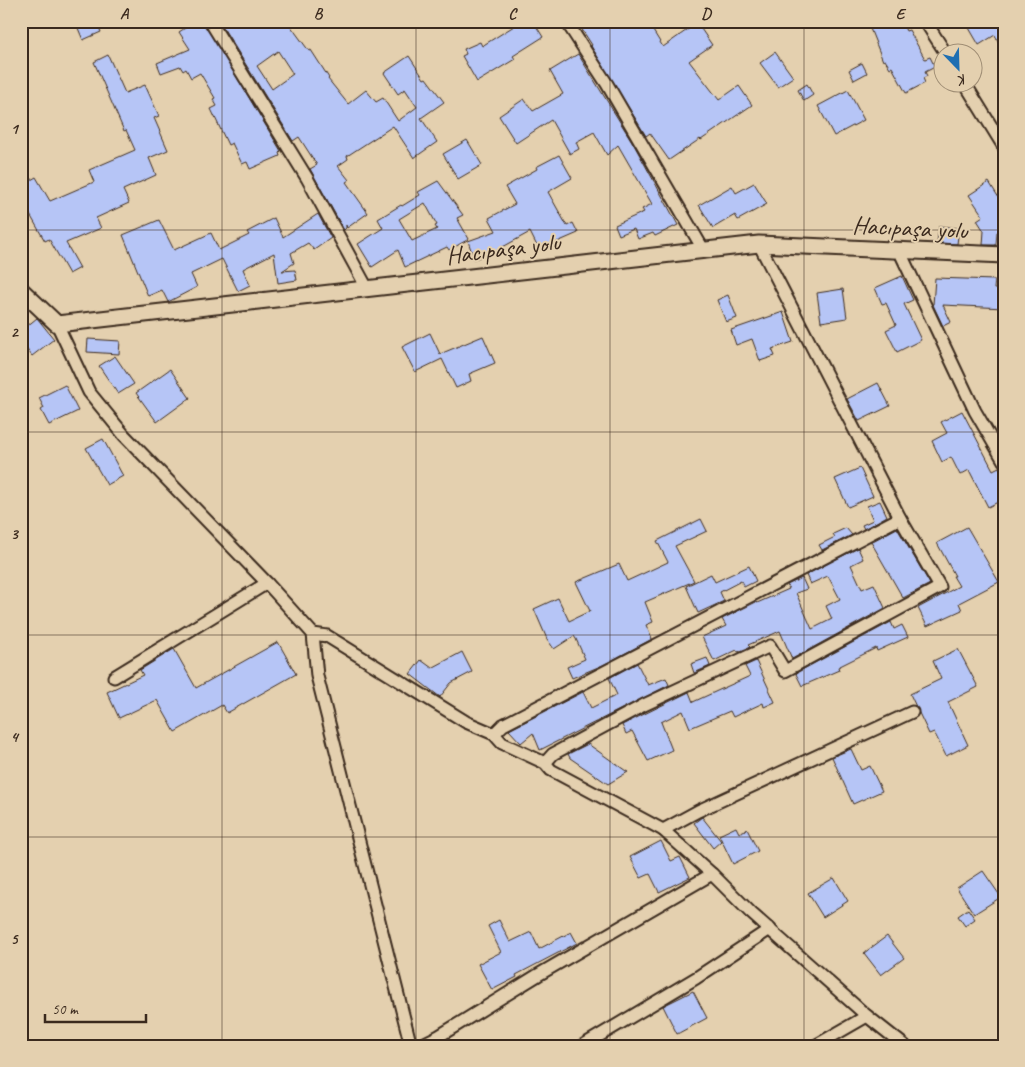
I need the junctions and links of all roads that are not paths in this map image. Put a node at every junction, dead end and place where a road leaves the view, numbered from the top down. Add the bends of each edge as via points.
1 (210, 21) edge
2 (566, 21) edge
3 (925, 21) edge
4 (939, 42) edge
5 (970, 92) edge
6 (1004, 147) edge
7 (759, 244) junction
8 (703, 249) junction
9 (899, 250) junction
10 (1004, 255) edge
11 (367, 288) junction
12 (21, 290) edge
13 (57, 324) junction
14 (1004, 462) edge
15 (900, 518) junction
16 (268, 584) junction
17 (313, 634) junction
18 (114, 677) dead end
19 (912, 712) dead end
20 (494, 734) junction
21 (546, 762) junction
22 (663, 830) junction
23 (712, 874) junction
24 (770, 929) junction
25 (867, 1016) junction
26 (411, 1046) edge
27 (419, 1046) edge
28 (582, 1046) edge
29 (815, 1046) edge
30 (905, 1046) edge

1 - 11 street via 306,178
2 - 8 street via 607,84
3 - 4 street
5 - 6 street
7 - 8 main road, Hacıpaşa yolu
7 - 9 main road, Hacıpaşa yolu
7 - 15 street
8 - 11 main road, Hacıpaşa yolu
9 - 10 main road, Hacıpaşa yolu
9 - 14 street via 975,411
11 - 13 main road, Hacıpaşa yolu
12 - 13 main road
13 - 16 street via 89,392 124,435
15 - 20 street via 503,725
15 - 21 street via 940,587 785,671 770,646 644,705 553,754
16 - 17 street
16 - 18 street
17 - 20 street via 327,636 466,722
17 - 26 street via 317,676
19 - 22 street
20 - 21 street via 502,743
21 - 22 street via 551,770
22 - 23 street
23 - 24 street
23 - 27 street
24 - 25 street
24 - 28 street via 696,978
25 - 29 street
25 - 30 street

